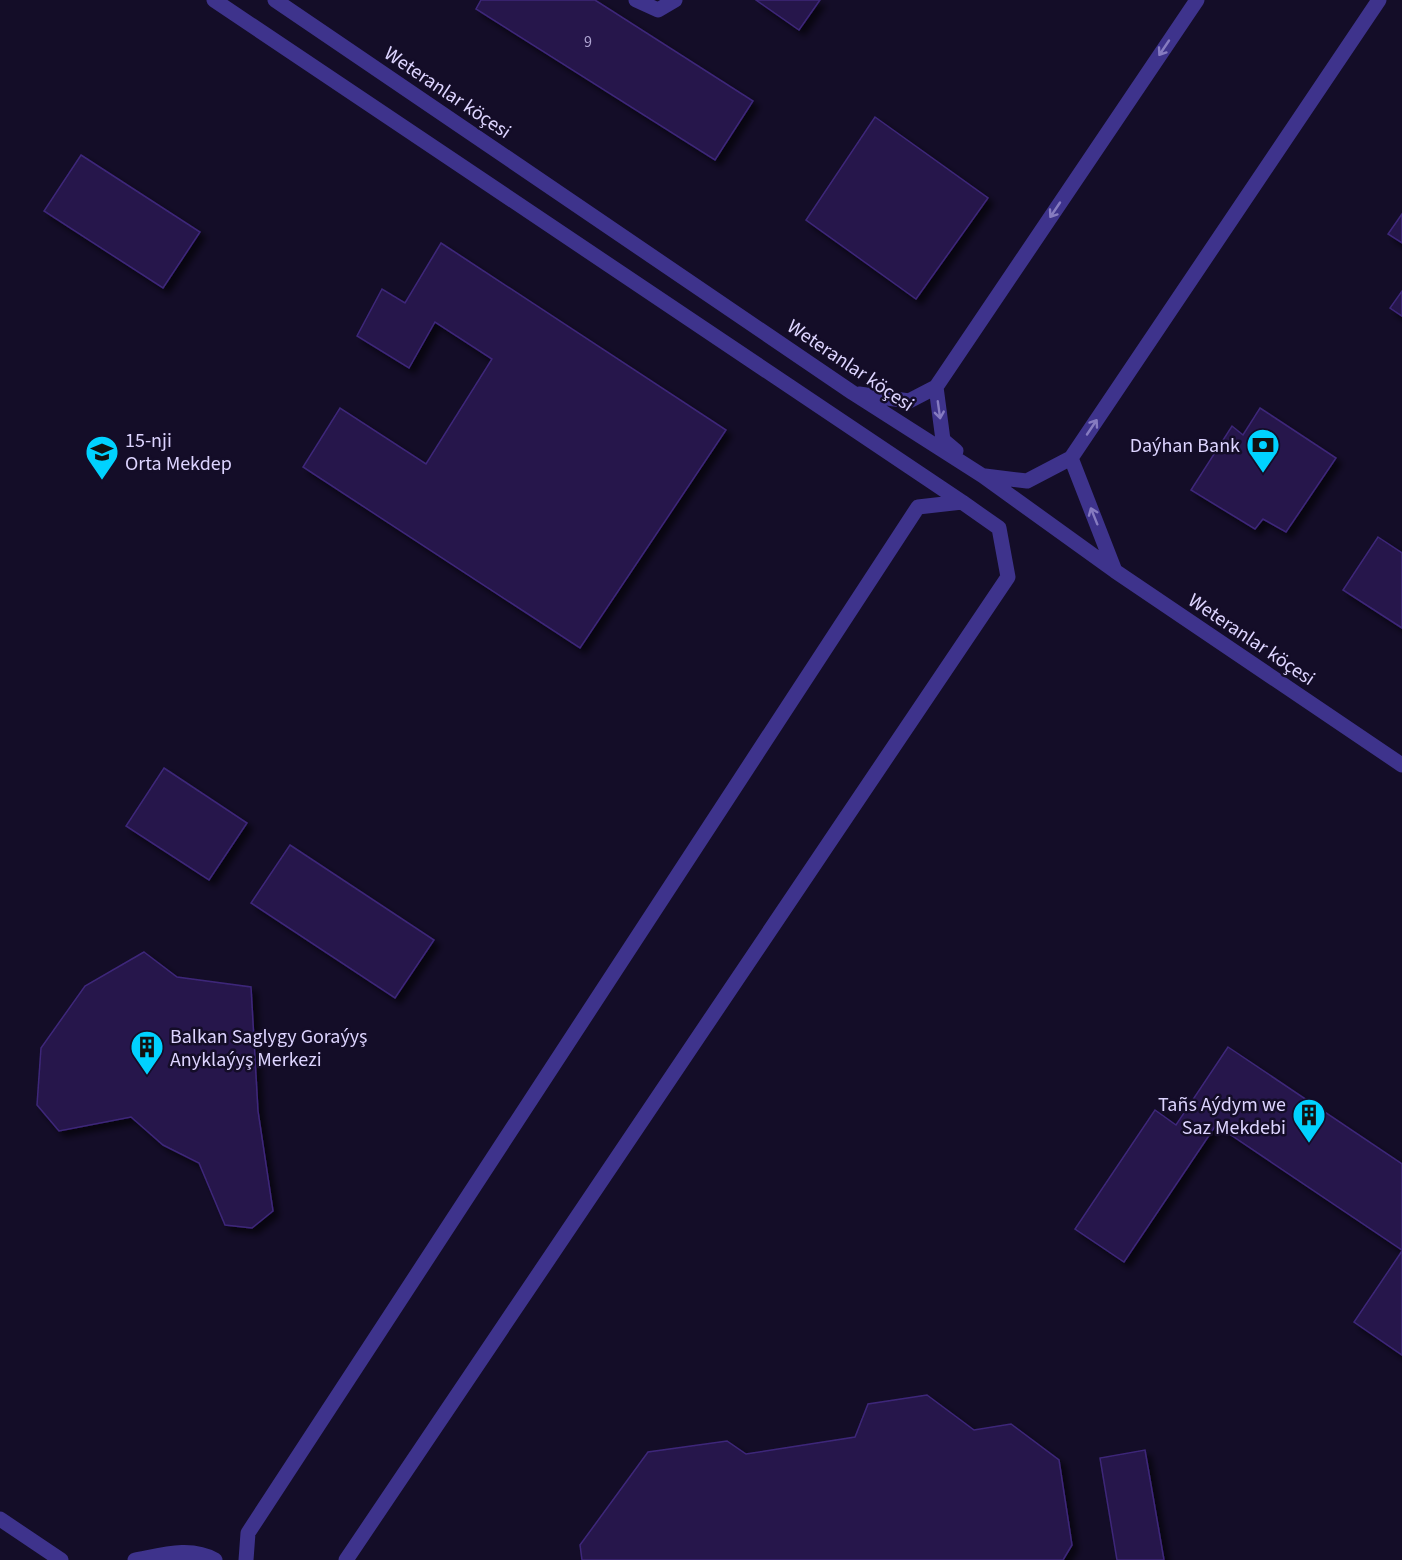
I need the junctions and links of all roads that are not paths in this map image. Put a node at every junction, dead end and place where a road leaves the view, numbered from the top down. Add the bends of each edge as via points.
1 (214, 0) edge
2 (275, 0) edge
3 (636, 0) edge
4 (675, 0) edge
5 (1197, 0) edge
6 (1379, 0) edge
7 (936, 387) junction
8 (853, 393) junction
9 (1071, 458) junction
10 (983, 476) junction
11 (962, 502) junction
12 (1115, 571) junction
13 (1402, 765) edge
14 (0, 1519) edge
15 (62, 1560) edge
16 (135, 1560) edge
17 (215, 1560) edge
18 (246, 1560) edge
19 (346, 1560) edge

1 - 11 street
2 - 8 street, Weteranlar köçesi
3 - 4 street via 658,10
5 -> 7 street
9 -> 6 street
7 - 8 street via 909,401
7 -> 10 street via 943,440
8 - 10 street, Weteranlar köçesi
9 - 10 street via 1027,482
12 -> 9 street
10 - 12 street, Weteranlar köçesi
11 - 18 street via 918,507 248,1533
11 - 19 street via 999,528 1008,577
12 - 13 street, Weteranlar köçesi
14 - 15 street
16 - 17 street via 201,1552

